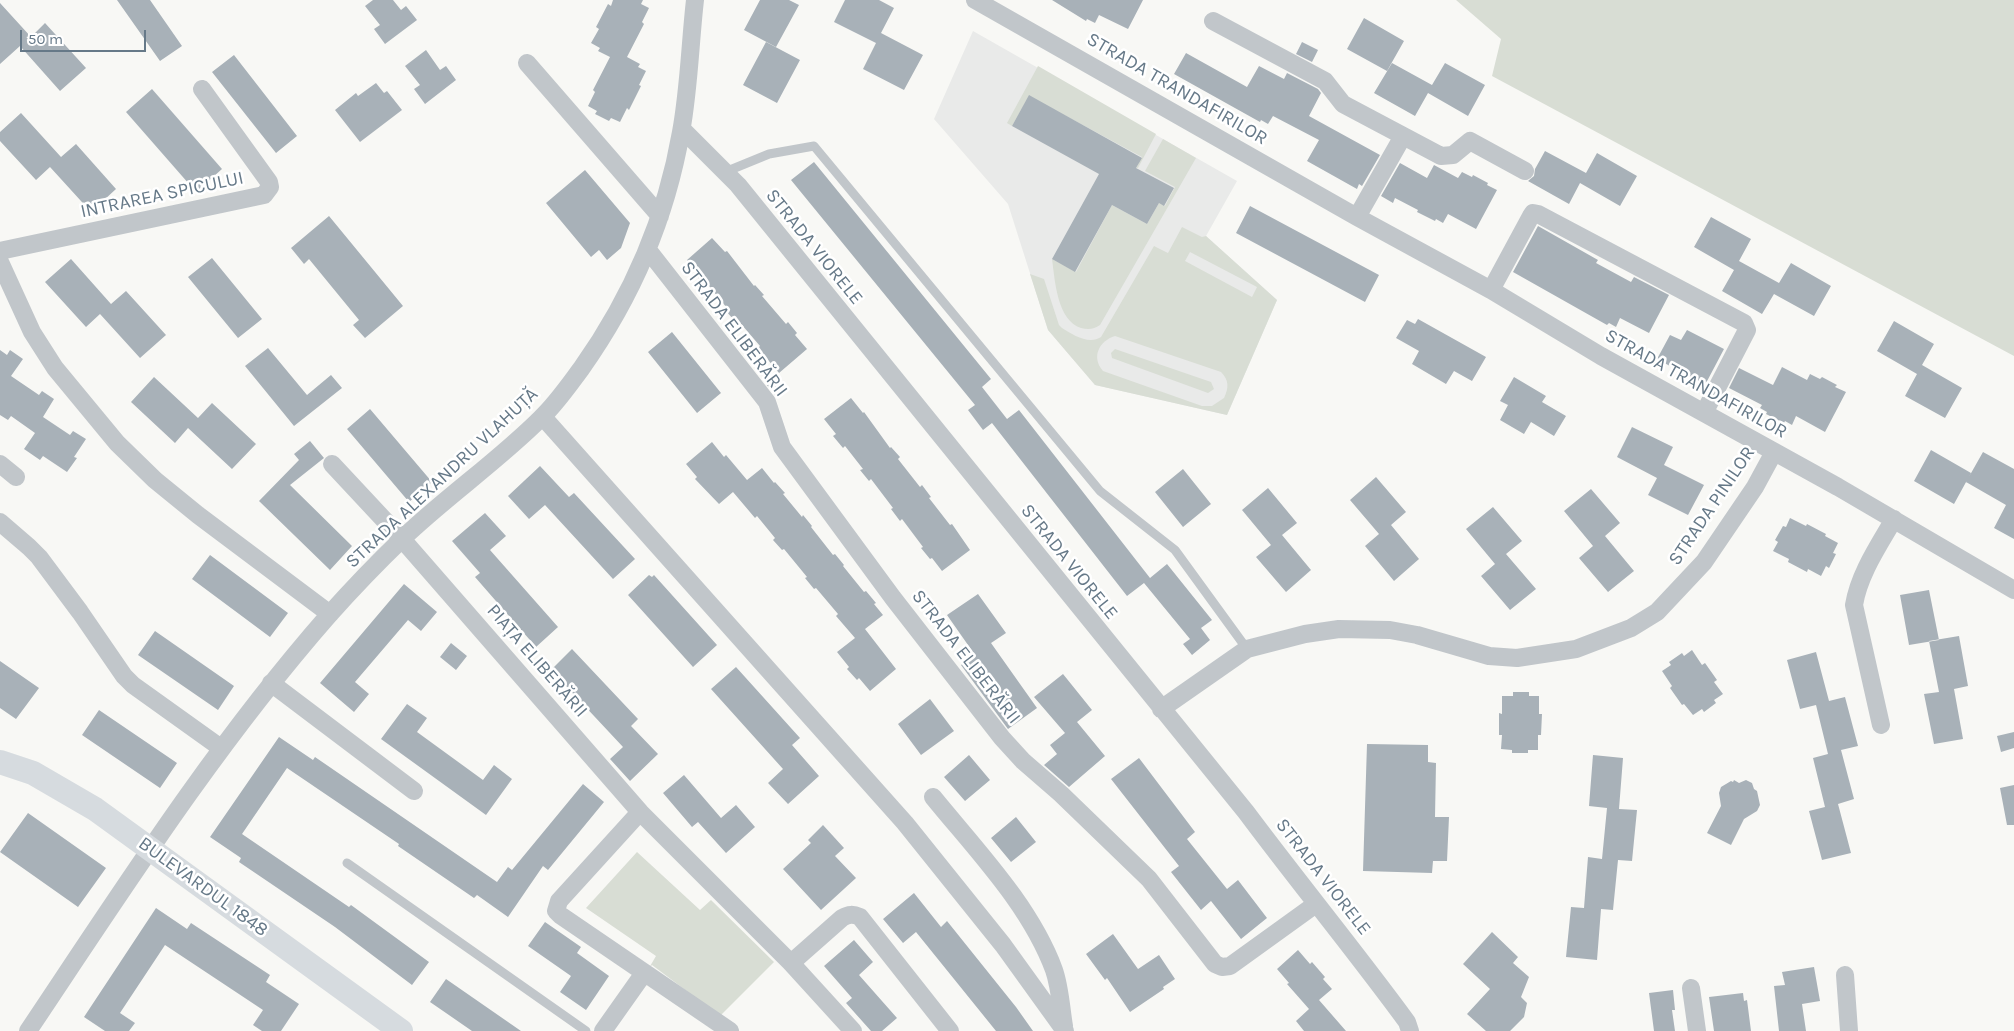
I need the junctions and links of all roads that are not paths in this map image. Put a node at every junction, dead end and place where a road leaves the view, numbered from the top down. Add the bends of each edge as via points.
1 (695, 0) edge
2 (975, 0) edge
3 (1212, 21) dead end
4 (527, 63) dead end
5 (202, 89) dead end
6 (682, 128) junction
7 (1403, 136) junction
8 (1525, 171) dead end
9 (725, 172) junction
10 (660, 216) junction
11 (1357, 217) junction
12 (648, 250) junction
13 (0, 251) edge
14 (0, 262) edge
15 (1491, 290) junction
16 (1704, 413) junction
17 (542, 417) junction
18 (1774, 452) junction
19 (0, 464) edge
20 (332, 464) dead end
21 (16, 477) dead end
22 (1894, 519) junction
23 (0, 522) edge
24 (402, 538) junction
25 (2014, 590) edge
26 (330, 614) junction
27 (1247, 649) junction
28 (271, 683) junction
29 (1161, 710) junction
30 (1881, 725) dead end
31 (220, 748) junction
32 (0, 751) edge
33 (0, 762) edge
34 (33, 774) junction
35 (414, 791) dead end
36 (933, 797) dead end
37 (640, 812) junction
38 (150, 848) junction
39 (347, 862) dead end
40 (1316, 904) junction
41 (790, 963) junction
42 (644, 973) junction
43 (1845, 975) dead end
44 (1691, 988) dead end
45 (1412, 1028) edge
46 (724, 1029) edge
47 (28, 1031) edge
48 (401, 1031) edge
49 (586, 1031) edge
50 (603, 1031) edge
51 (853, 1031) edge
52 (950, 1031) edge
53 (1065, 1031) edge
54 (1697, 1031) edge
55 (1849, 1031) edge

1 - 6 street, STRADA ALEXANDRU VLAHUȚĂ
2 - 11 street, STRADA TRANDAFIRILOR
3 - 7 street via 1325,81 1343,104
4 - 10 street
5 - 13 street, INTRAREA SPICULUI via 270,182 264,195
6 - 9 street, STRADA VIORELE
6 - 10 street, STRADA ALEXANDRU VLAHUȚĂ via 672,179
7 - 8 street via 1441,156 1453,155 1466,143 1474,142
7 - 11 street
9 - 27 lane via 769,154 814,146 1100,491 1175,550
9 - 29 street, STRADA VIORELE
10 - 12 street, STRADA ALEXANDRU VLAHUȚĂ
11 - 15 street, STRADA TRANDAFIRILOR
12 - 17 street, STRADA ALEXANDRU VLAHUȚĂ via 610,326 576,376
12 - 40 street, STRADA ELIBERĂRII via 767,402 782,447 893,598 1002,738 1149,879 1215,964 1230,966
14 - 26 street via 32,332 46,354 117,443 198,515
15 - 16 street, STRADA TRANDAFIRILOR
15 - 16 street via 1531,216 1538,214 1744,323 1747,330
16 - 18 street, STRADA TRANDAFIRILOR
17 - 24 street, STRADA ALEXANDRU VLAHUȚĂ
17 - 53 street via 905,824 1003,945
18 - 22 street, STRADA TRANDAFIRILOR
18 - 27 street, STRADA PINILOR via 1755,487 1704,562 1656,612 1631,628 1602,640 1576,649 1517,658 1489,656 1390,630 1339,629
19 - 21 street
20 - 24 street, PIAȚA ELIBERĂRII
22 - 25 street, STRADA TRANDAFIRILOR
22 - 30 street via 1864,574 1854,605
23 - 31 street via 38,558 124,676
24 - 26 street, STRADA ALEXANDRU VLAHUȚĂ
24 - 37 street, PIAȚA ELIBERĂRII
26 - 28 street, STRADA ALEXANDRU VLAHUȚĂ
27 - 29 street, STRADA PINILOR
28 - 31 street, STRADA ALEXANDRU VLAHUȚĂ
28 - 35 street
29 - 40 street, STRADA VIORELE via 1246,812
31 - 38 street, STRADA ALEXANDRU VLAHUȚĂ
32 - 34 street, BULEVARDUL 1848
33 - 34 street
34 - 38 street, BULEVARDUL 1848 via 95,810
36 - 53 street via 1015,899 1038,934 1055,972
37 - 41 street, PIAȚA ELIBERĂRII
37 - 42 street via 559,900 556,911
38 - 47 street, STRADA ALEXANDRU VLAHUȚĂ
38 - 48 street, BULEVARDUL 1848
39 - 49 lane
40 - 45 street, STRADA VIORELE
41 - 51 street, PIAȚA ELIBERĂRII
41 - 52 street via 842,918 847,915 860,917
42 - 46 street
42 - 50 street
43 - 55 street
44 - 54 street

